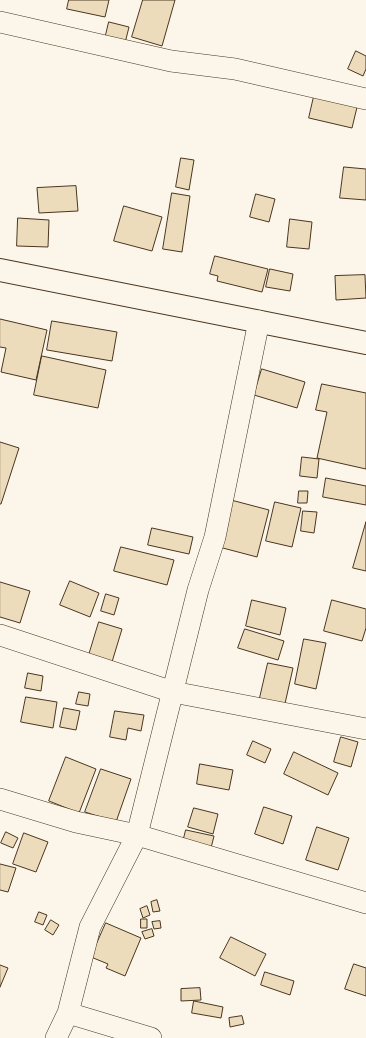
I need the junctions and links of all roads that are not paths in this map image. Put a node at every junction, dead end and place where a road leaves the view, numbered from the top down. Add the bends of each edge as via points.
1 (0, 22) edge
2 (366, 99) edge
3 (0, 270) edge
4 (259, 321) junction
5 (366, 342) edge
6 (0, 635) edge
7 (173, 692) junction
8 (366, 729) edge
9 (0, 799) edge
10 (137, 836) junction
11 (366, 903) edge
12 (68, 1013) junction
13 (56, 1038) edge
14 (151, 1038) edge

1 - 2 street via 171,61 235,69
3 - 4 highway
4 - 5 highway
4 - 7 street via 215,537 198,590
6 - 7 street
7 - 8 street
7 - 10 street
9 - 10 street via 76,822
10 - 11 street
10 - 12 street via 90,927
12 - 13 street
12 - 14 street

